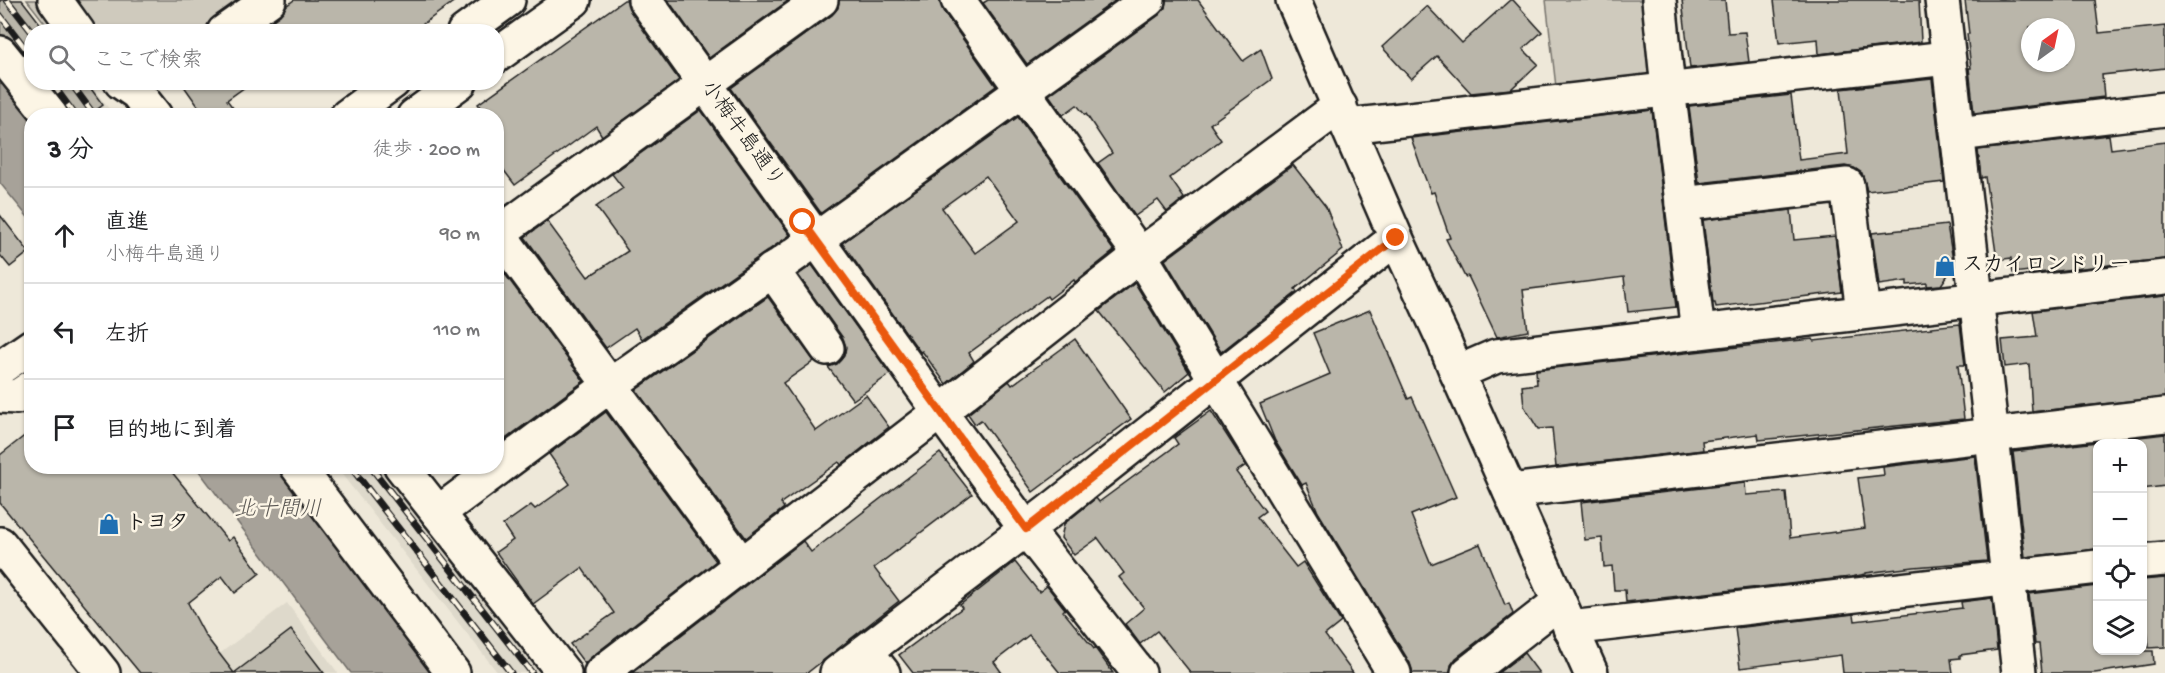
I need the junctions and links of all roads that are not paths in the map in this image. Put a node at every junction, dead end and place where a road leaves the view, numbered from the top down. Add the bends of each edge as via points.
1 (55, 0) edge
2 (269, 0) edge
3 (508, 0) edge
4 (574, 0) edge
5 (645, 0) edge
6 (821, 0) edge
7 (958, 0) edge
8 (1148, 0) edge
9 (1293, 0) edge
10 (1659, 0) edge
11 (1942, 0) edge
12 (72, 24) edge
13 (235, 24) edge
14 (475, 24) edge
15 (504, 50) edge
16 (0, 52) edge
17 (1947, 58) junction
18 (24, 82) edge
19 (704, 85) junction
20 (1668, 89) junction
21 (30, 90) edge
22 (382, 90) edge
23 (449, 90) edge
24 (1022, 91) junction
25 (45, 108) edge
26 (358, 108) edge
27 (425, 108) edge
28 (2165, 109) edge
29 (1344, 116) junction
30 (1958, 134) junction
31 (1682, 204) junction
32 (504, 228) edge
33 (1396, 238) junction
34 (815, 240) junction
35 (504, 243) edge
36 (1140, 255) junction
37 (772, 270) junction
38 (2165, 277) edge
39 (1977, 298) junction
40 (1863, 312) junction
41 (1698, 332) junction
42 (827, 348) dead end
43 (24, 352) edge
44 (0, 369) edge
45 (1457, 374) junction
46 (1216, 380) junction
47 (609, 386) junction
48 (24, 393) edge
49 (0, 396) edge
50 (940, 412) junction
51 (2165, 415) edge
52 (1992, 436) junction
53 (504, 464) edge
54 (303, 474) edge
55 (407, 474) edge
56 (491, 474) edge
57 (1510, 491) junction
58 (438, 513) junction
59 (1026, 529) junction
60 (0, 544) edge
61 (2165, 559) edge
62 (2147, 561) edge
63 (742, 564) junction
64 (2093, 567) edge
65 (2007, 577) junction
66 (1564, 615) junction
67 (874, 662) edge
68 (92, 670) edge
69 (453, 673) edge
70 (564, 673) edge
71 (601, 673) edge
72 (837, 673) edge
73 (1139, 673) edge
74 (1394, 673) edge
75 (1468, 673) edge
76 (1591, 673) edge
77 (2019, 673) edge

1 - 12 street
2 - 13 street
3 - 14 street
4 - 15 street
5 - 19 street, 小梅牛島通り
6 - 19 street
7 - 24 street
8 - 24 street
9 - 29 street
10 - 20 street
11 - 17 street
16 - 18 street
17 - 20 street
17 - 30 street
19 - 32 street
19 - 34 street, 小梅牛島通り
20 - 29 street
20 - 31 street
21 - 25 street
22 - 26 street
23 - 27 street
24 - 34 street
24 - 36 street
28 - 30 street
29 - 33 street
29 - 36 street
30 - 39 street
31 - 40 street via 1847,184
31 - 41 street
33 - 45 street
33 - 46 street
34 - 37 street
34 - 50 street, 小梅牛島通り
35 - 47 street
36 - 46 street
36 - 50 street
37 - 42 street
37 - 47 street
38 - 39 street
39 - 40 street
39 - 52 street
40 - 41 street
41 - 45 street via 1496,356
43 - 44 street
45 - 57 street
46 - 59 street
46 - 74 street
47 - 53 street
47 - 63 street
48 - 49 street via 17,398
50 - 59 street, 小梅牛島通り
50 - 63 street
51 - 52 street
52 - 57 street
52 - 65 street
54 - 69 street
55 - 58 street
56 - 58 street
57 - 66 street
58 - 70 street
59 - 67 street
59 - 73 street, 小梅牛島通り
60 - 68 street
61 - 62 street
63 - 71 street
64 - 65 street
65 - 66 street
65 - 77 street
66 - 75 street
66 - 76 street
67 - 72 street

